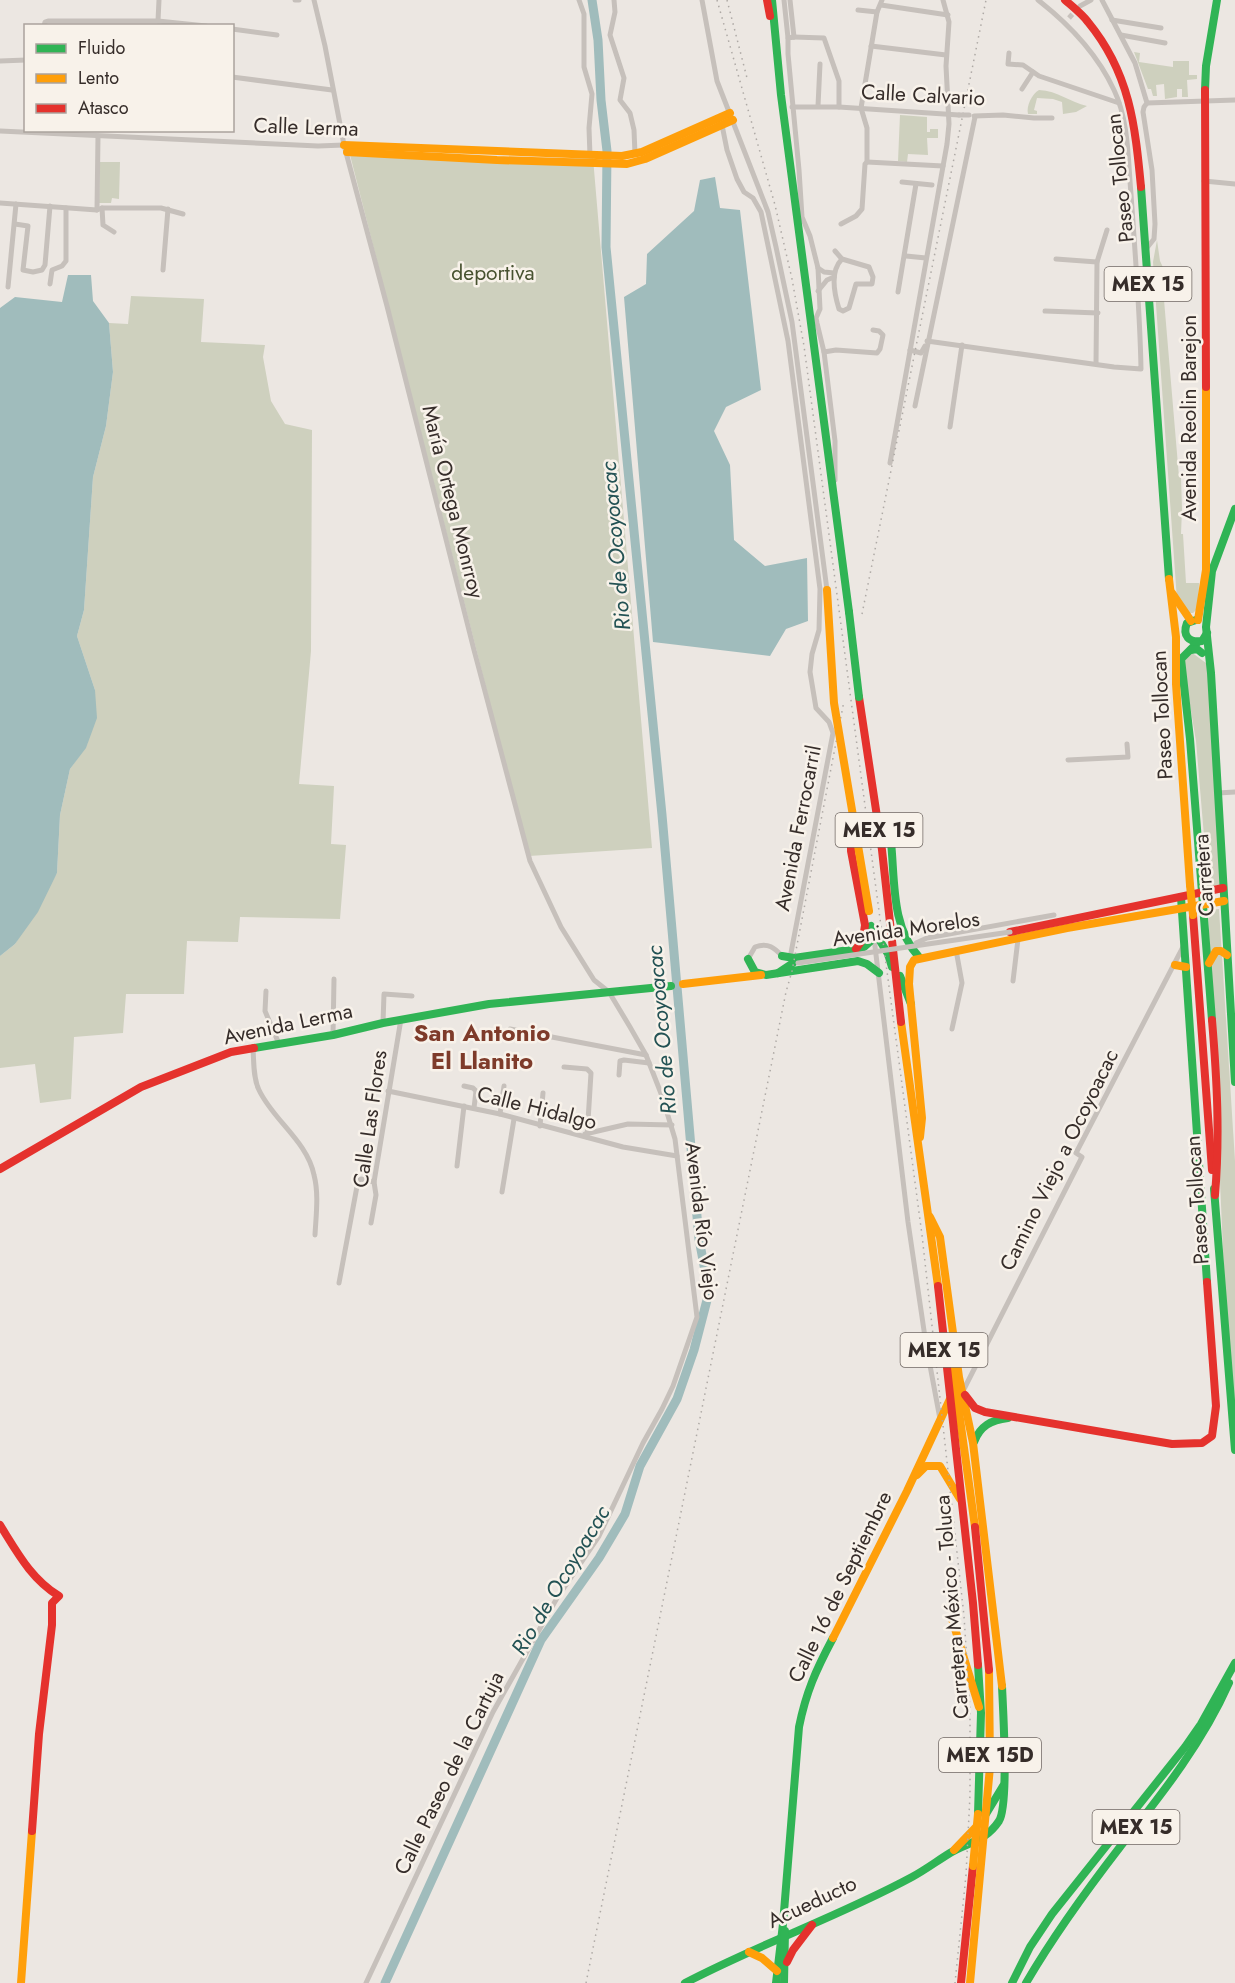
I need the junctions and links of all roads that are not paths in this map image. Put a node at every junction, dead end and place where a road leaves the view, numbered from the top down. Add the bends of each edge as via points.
1 (159, 0) edge
2 (295, 0) edge
3 (300, 0) edge
4 (314, 0) edge
5 (579, 0) edge
6 (614, 0) edge
7 (702, 0) edge
8 (767, 0) edge
9 (772, 0) edge
10 (784, 0) edge
11 (790, 0) edge
12 (943, 0) edge
13 (1038, 0) edge
14 (1065, 0) edge
15 (1090, 0) edge
16 (1102, 0) edge
17 (1217, 0) edge
18 (881, 2) edge
19 (1080, 6) tunnel mouth
20 (858, 10) dead end
21 (877, 12) junction
22 (948, 15) junction
23 (1112, 20) junction
24 (158, 21) junction
25 (44, 24) edge
26 (187, 24) edge
27 (1161, 28) dead end
28 (234, 29) edge
29 (277, 35) dead end
30 (1121, 35) junction
31 (791, 37) junction
32 (1165, 43) dead end
33 (871, 46) junction
34 (1009, 53) dead end
35 (778, 54) junction
36 (946, 55) junction
37 (24, 60) edge
38 (0, 61) edge
39 (820, 64) dead end
40 (1033, 72) junction
41 (234, 77) edge
42 (1022, 89) dead end
43 (332, 90) junction
44 (1235, 100) edge
45 (1204, 101) junction
46 (1119, 103) junction
47 (1147, 103) junction
48 (818, 106) junction
49 (792, 107) junction
50 (839, 107) junction
51 (861, 108) junction
52 (948, 114) junction
53 (972, 116) junction
54 (731, 117) junction
55 (1052, 118) dead end
56 (722, 125) junction
57 (0, 131) edge
58 (99, 136) junction
59 (345, 149) junction
60 (635, 154) junction
61 (497, 156) junction
62 (590, 156) junction
63 (607, 160) junction
64 (867, 162) junction
65 (943, 166) junction
66 (1204, 181) junction
67 (902, 182) dead end
68 (916, 184) junction
69 (1235, 184) edge
70 (932, 185) dead end
71 (0, 203) edge
72 (16, 204) junction
73 (50, 206) junction
74 (66, 208) junction
75 (99, 209) junction
76 (168, 209) junction
77 (183, 214) dead end
78 (15, 224) junction
79 (841, 224) dead end
80 (1107, 230) dead end
81 (114, 232) dead end
82 (1146, 249) junction
83 (835, 251) dead end
84 (906, 256) junction
85 (926, 258) junction
86 (842, 259) junction
87 (1056, 259) dead end
88 (1097, 262) junction
89 (818, 268) junction
90 (42, 270) junction
91 (164, 270) dead end
92 (834, 275) junction
93 (8, 287) dead end
94 (818, 291) junction
95 (898, 292) dead end
96 (1045, 311) dead end
97 (1098, 313) junction
98 (873, 330) dead end
99 (927, 341) junction
100 (962, 345) junction
101 (910, 350) junction
102 (824, 352) junction
103 (1096, 364) junction
104 (915, 406) dead end
105 (950, 427) dead end
106 (890, 463) dead end
107 (832, 488) junction
108 (1235, 508) edge
109 (1209, 571) junction
110 (827, 590) joint
111 (1170, 590) junction
112 (1195, 620) junction
113 (1207, 630) junction
114 (1182, 635) junction
115 (1194, 646) junction
116 (1181, 658) junction
117 (1210, 666) junction
118 (1127, 744) dead end
119 (1068, 760) dead end
120 (1235, 792) edge
121 (1218, 793) junction
122 (884, 836) dead end
123 (859, 838) dead end
124 (1223, 888) junction
125 (1202, 893) junction
126 (1181, 897) junction
127 (1169, 900) junction
128 (1224, 901) junction
129 (1202, 905) junction
130 (1182, 908) junction
131 (1171, 910) junction
132 (1054, 915) dead end
133 (871, 927) junction
134 (1015, 934) junction
135 (874, 938) junction
136 (1185, 943) junction
137 (856, 949) junction
138 (956, 950) junction
139 (1227, 955) junction
140 (917, 956) junction
141 (748, 959) junction
142 (791, 960) junction
143 (895, 963) junction
144 (1209, 963) junction
145 (1175, 965) junction
146 (1186, 967) junction
147 (879, 973) junction
148 (777, 974) junction
149 (766, 975) junction
150 (741, 977) junction
151 (334, 979) dead end
152 (1013, 981) dead end
153 (683, 984) joint
154 (896, 984) junction
155 (672, 986) joint
156 (266, 991) dead end
157 (609, 992) junction
158 (412, 996) dead end
159 (911, 1004) junction
160 (401, 1019) junction
161 (383, 1023) junction
162 (510, 1029) dead end
163 (952, 1029) dead end
164 (333, 1035) junction
165 (279, 1044) junction
166 (253, 1049) junction
167 (646, 1055) junction
168 (649, 1063) junction
169 (564, 1067) dead end
170 (619, 1076) dead end
171 (1235, 1082) edge
172 (464, 1086) dead end
173 (504, 1086) dead end
174 (388, 1091) junction
175 (543, 1093) dead end
176 (464, 1106) junction
177 (474, 1108) junction
178 (500, 1114) junction
179 (514, 1119) junction
180 (672, 1125) junction
181 (540, 1126) junction
182 (585, 1135) junction
183 (919, 1145) junction
184 (677, 1156) junction
185 (457, 1166) dead end
186 (0, 1169) edge
187 (374, 1182) junction
188 (502, 1192) dead end
189 (1215, 1195) junction
190 (928, 1213) junction
191 (371, 1223) dead end
192 (315, 1234) dead end
193 (339, 1283) dead end
194 (940, 1301) junction
195 (696, 1324) joint
196 (1224, 1324) junction
197 (1235, 1372) edge
198 (963, 1391) junction
199 (950, 1399) junction
200 (1016, 1418) junction
201 (940, 1419) junction
202 (973, 1443) junction
203 (1235, 1450) edge
204 (912, 1481) junction
205 (962, 1502) junction
206 (0, 1525) edge
207 (952, 1619) dead end
208 (1235, 1664) edge
209 (981, 1713) junction
210 (1004, 1785) junction
211 (953, 1851) junction
212 (813, 1924) junction
213 (783, 1936) junction
214 (749, 1952) junction
215 (785, 1966) junction
216 (777, 1971) junction
217 (21, 1983) edge
218 (366, 1983) edge
219 (685, 1983) edge
220 (776, 1983) edge
221 (783, 1983) edge
222 (961, 1983) edge
223 (970, 1983) edge
224 (1012, 1983) edge
225 (1026, 1983) edge

1 - 24 street
2 - 3 street
4 - 43 street, María Ortega Monrroy
5 - 62 street via 584,14 584,67 592,94
6 - 60 street via 610,35 624,78 620,100 630,113
7 - 54 street via 717,81
8 - 35 main road
9 - 35 main road, MEX 15
10 - 31 street
11 - 31 street
12 - 22 street
13 - 46 street via 1067,20 1092,53
14 - 82 main road, Paseo Tollocan / MEX 15 via 1102,41 1128,95 1136,130
15 - 19 street
16 - 23 street
17 - 45 main road, Avenida Reolin Barejon
18 - 21 street
18 - 22 street
20 - 21 street
21 - 33 street
22 - 36 street
23 - 27 street
23 - 30 street
24 - 25 street
24 - 26 street
28 - 29 street
30 - 32 street
30 - 47 street via 1141,78
31 - 49 street
31 - 50 street via 824,38 839,81
33 - 36 street
33 - 51 street
34 - 40 street via 1008,64 1023,65
35 - 107 main road, MEX 15
36 - 52 street
37 - 38 street
39 - 48 street
40 - 42 street
40 - 46 street
41 - 43 street
43 - 59 street, María Ortega Monrroy
44 - 45 street
45 - 47 street
45 - 66 main road, Avenida Reolin Barejon
46 - 103 street via 1129,169 1140,369
47 - 82 street via 1143,112 1155,224 1154,239
48 - 49 street, Calle Calvario
48 - 50 street, Calle Calvario
49 - 89 street via 802,217
50 - 51 street, Calle Calvario
51 - 52 street, Calle Calvario
51 - 64 street via 867,128
52 - 53 street, Calle Calvario, bridge
52 - 65 street
53 - 55 street, Calle Calvario
53 - 99 street
54 - 56 main road
54 - 60 main road
54 - 110 street via 768,212 792,322
56 - 63 main road via 635,163
56 - 142 street, Avenida Ferrocarril via 740,185 761,212 786,326 820,589 818,639 810,672 816,708 833,733
57 - 58 street, Calle Lerma
58 - 59 street, Calle Lerma
58 - 75 street
59 - 61 main road, Calle Lerma
59 - 157 street, María Ortega Monrroy via 530,861 561,927 594,980
60 - 63 main road
61 - 62 main road, Calle Lerma
61 - 63 main road, Calle Lerma
62 - 63 main road, Calle Lerma
64 - 65 street
64 - 79 street via 860,213
65 - 85 street
66 - 69 street
66 - 109 main road, Avenida Reolin Barejon
67 - 68 street
68 - 70 street
68 - 84 street
71 - 72 street
72 - 73 street
72 - 78 street
73 - 74 street
73 - 90 street
74 - 75 street
74 - 90 street via 66,261 52,270 50,281
75 - 76 street
75 - 81 street via 103,225
76 - 77 street
76 - 91 street
78 - 90 street via 28,226 23,272
78 - 93 street
80 - 88 street
82 - 111 main road, Paseo Tollocan / MEX 15
83 - 86 street
84 - 85 street
84 - 95 street
85 - 101 street
86 - 92 street
86 - 92 street via 869,267 872,284 856,284 849,308 843,310 836,301
87 - 88 street
88 - 97 street
89 - 92 street
89 - 94 street
92 - 94 street
94 - 102 street via 820,309 816,318
96 - 97 street
97 - 103 street
98 - 102 street via 883,335 877,353
99 - 100 street
99 - 101 street via 921,352
99 - 104 street
100 - 103 street
100 - 105 street
101 - 106 street
102 - 107 street via 835,441 836,476
107 - 143 main road, MEX 15, bridge
108 - 109 main road
109 - 112 main road, Avenida Reolin Barejon
109 - 113 main road, Carretera
110 - 133 main road, bridge via 834,704
111 - 112 main road
111 - 114 main road, Paseo Tollocan / MEX 15
112 - 113 main road
112 - 114 main road via 1188,623
113 - 115 main road via 1202,641
113 - 117 main road, Carretera
114 - 115 main road
114 - 116 street
114 - 189 main road, Paseo Tollocan / MEX 15, bridge via 1176,684
115 - 116 main road
115 - 117 main road
116 - 125 main road
117 - 121 main road, Carretera
118 - 119 street via 1128,757
120 - 121 street
121 - 124 main road, Carretera
122 - 140 main road via 891,842 902,933
123 - 137 main road via 851,842 851,850 865,925 863,939
124 - 125 main road, Avenida Morelos
124 - 128 main road, Carretera
125 - 126 main road, Avenida Morelos
125 - 129 main road
126 - 127 main road, Avenida Morelos
126 - 130 main road
127 - 131 main road
127 - 134 main road, Avenida Morelos
128 - 129 main road, Avenida Morelos
128 - 139 main road, Carretera
129 - 130 main road, Avenida Morelos
129 - 144 main road
130 - 131 main road, Avenida Morelos
130 - 136 main road
131 - 134 main road, Avenida Morelos via 1036,935
132 - 140 street via 927,938 916,943
133 - 135 main road
133 - 154 main road via 888,954
134 - 138 main road, Avenida Morelos
134 - 142 street, Avenida Morelos, bridge
134 - 152 street
135 - 137 main road
135 - 147 street
136 - 145 street, Camino Viejo a Ocoyoacac
136 - 146 main road
137 - 142 main road
138 - 140 main road, Avenida Morelos
138 - 163 street via 962,983
139 - 144 main road via 1216,951
139 - 171 main road, Carretera
140 - 159 main road, Avenida Morelos via 909,967
141 - 142 street, Avenida Morelos via 760,945 772,947
141 - 149 main road via 755,972
141 - 150 main road via 747,970
142 - 148 main road
143 - 154 main road, MEX 15
143 - 159 main road
144 - 189 main road via 1218,1091
145 - 146 main road
145 - 198 street, Camino Viejo a Ocoyoacac via 1076,1154 1082,1157
146 - 200 main road via 1216,1406 1213,1434 1204,1444 1172,1444
147 - 148 main road, Avenida Morelos via 858,961
147 - 201 street via 908,1222
148 - 149 main road, Avenida Morelos
149 - 150 main road, Avenida Morelos
150 - 153 main road
151 - 164 street
153 - 155 street
154 - 183 main road, MEX 15
155 - 157 main road
156 - 165 street via 266,1011
157 - 160 main road, Avenida Lerma via 489,1004
157 - 167 street, Avenida Río Viejo
158 - 161 street via 384,994
159 - 183 main road, Avenida Morelos via 922,1118
160 - 161 main road, Avenida Lerma
160 - 174 street, Calle Las Flores
161 - 164 main road, Avenida Lerma
162 - 167 street
164 - 165 main road, Avenida Lerma
165 - 166 main road, Avenida Lerma
166 - 186 main road, Avenida Lerma via 231,1052 124,1096
166 - 192 street via 260,1091 308,1158 314,1175
167 - 168 street, Avenida Río Viejo
168 - 170 street via 620,1061
168 - 180 street, Avenida Río Viejo
169 - 182 street via 587,1069 591,1073
172 - 177 street via 476,1091
173 - 178 street
174 - 176 street, Calle Hidalgo
174 - 187 street, Calle Las Flores
175 - 181 street
176 - 177 street, Calle Hidalgo
176 - 185 street
177 - 178 street, Calle Hidalgo
178 - 179 street, Calle Hidalgo
179 - 181 street, Calle Hidalgo
179 - 188 street
180 - 182 street via 628,1124
180 - 184 street, Avenida Río Viejo
181 - 182 street, Calle Hidalgo
182 - 184 street, Calle Hidalgo via 623,1147
183 - 190 main road, MEX 15
184 - 195 street, Avenida Río Viejo
187 - 191 street, Calle Las Flores
187 - 193 street via 358,1181
189 - 196 main road, Paseo Tollocan / MEX 15
190 - 194 main road, MEX 15
190 - 198 main road via 940,1237
194 - 199 main road, Carretera México - Toluca / MEX 15
194 - 223 main road, MEX 15D, bridge via 948,1330 967,1467 989,1671 990,1767
195 - 218 street, Calle Paseo de la Cartuja via 666,1402 603,1529 557,1598 493,1712
196 - 197 main road
196 - 203 main road, Paseo Tollocan / MEX 15
198 - 200 main road via 975,1408
198 - 202 main road
199 - 201 main road, Calle 16 de Septiembre
199 - 205 main road, Carretera México - Toluca / MEX 15
200 - 202 main road via 985,1424
201 - 204 main road, Calle 16 de Septiembre
202 - 210 main road via 1000,1659
204 - 205 main road via 926,1466 940,1466
204 - 213 main road, Calle 16 de Septiembre via 805,1697 797,1739
205 - 209 main road, Carretera México - Toluca / MEX 15
206 - 217 main road via 37,1580 59,1596 52,1603 39,1734
207 - 209 main road
208 - 224 main road via 1185,1748 1068,1893 1030,1947
208 - 225 main road, MEX 15 via 1222,1701 1200,1742 1069,1917
209 - 222 main road, Carretera México - Toluca / MEX 15, bridge via 978,1814
210 - 211 main road via 974,1830
210 - 211 main road via 1000,1820 984,1837
211 - 212 main road, Acueducto via 912,1877
212 - 213 main road, Acueducto
212 - 215 main road
213 - 214 main road, Acueducto
213 - 215 main road, Calle 16 de Septiembre
213 - 216 main road, Calle 16 de Septiembre
214 - 216 main road
214 - 219 main road, Acueducto
215 - 221 main road, Calle 16 de Septiembre
216 - 220 main road, Calle 16 de Septiembre

